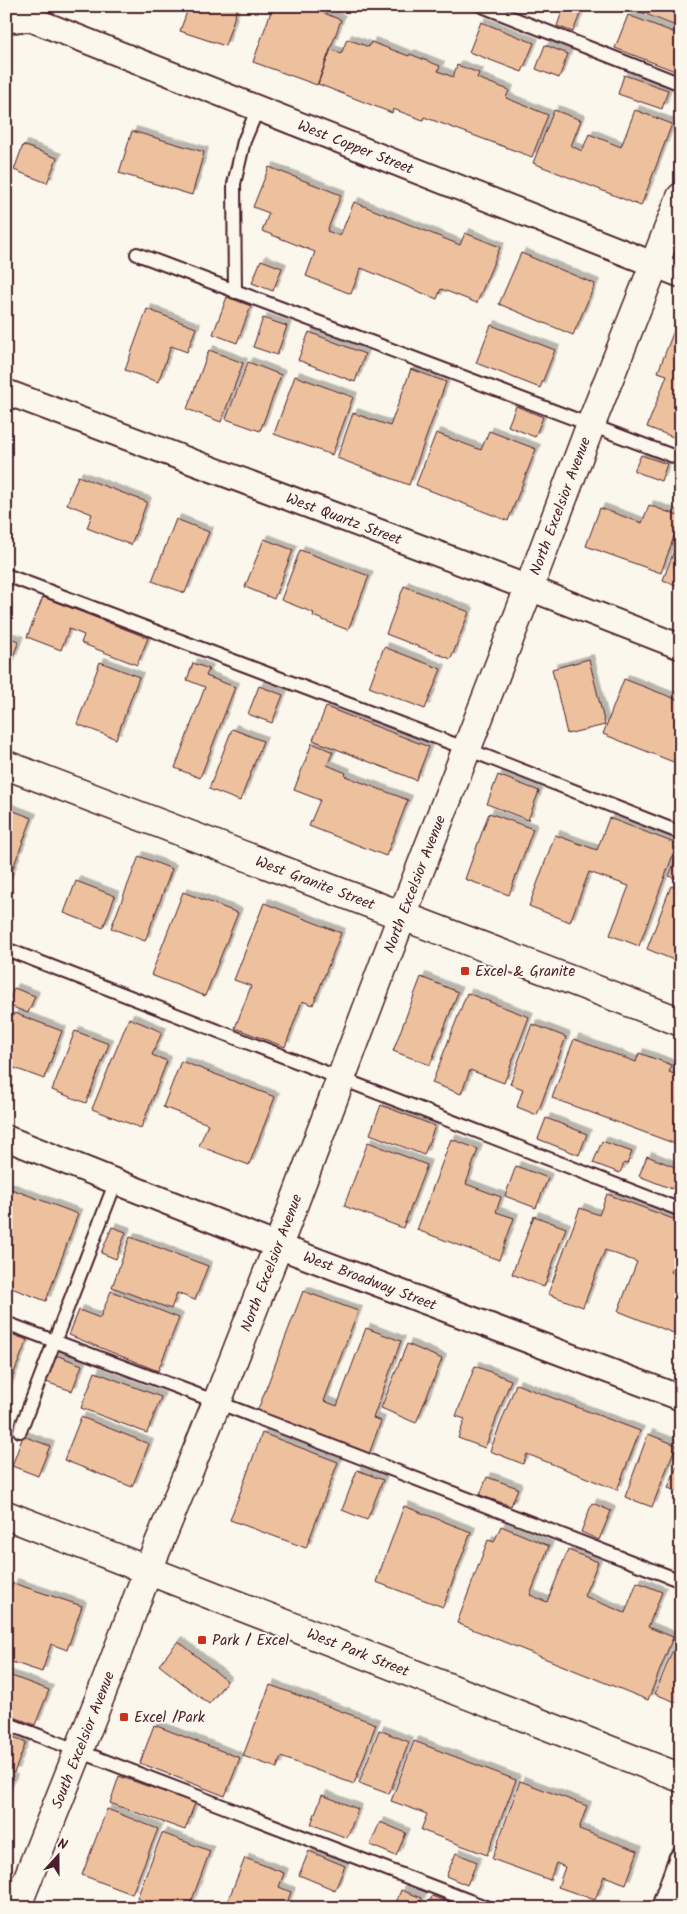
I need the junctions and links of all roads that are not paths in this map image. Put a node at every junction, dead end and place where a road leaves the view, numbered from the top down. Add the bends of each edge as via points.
1 (482, 6) edge
2 (6, 20) edge
3 (681, 84) edge
4 (258, 108) junction
5 (681, 197) edge
6 (137, 254) dead end
7 (654, 265) junction
8 (681, 276) edge
9 (235, 292) junction
10 (6, 392) edge
11 (591, 424) junction
12 (681, 459) edge
13 (6, 575) edge
14 (530, 588) junction
15 (681, 647) edge
16 (466, 749) junction
17 (6, 766) edge
18 (681, 834) edge
19 (402, 916) junction
20 (6, 949) edge
21 (681, 1022) edge
22 (342, 1078) junction
23 (6, 1138) edge
24 (116, 1181) junction
25 (681, 1210) edge
26 (278, 1246) junction
27 (6, 1323) edge
28 (55, 1341) junction
29 (681, 1398) edge
30 (217, 1402) junction
31 (20, 1431) dead end
32 (6, 1515) edge
33 (148, 1570) junction
34 (681, 1581) edge
35 (6, 1723) edge
36 (79, 1750) junction
37 (681, 1778) edge
38 (681, 1860) edge
39 (16, 1908) edge
40 (488, 1908) edge
41 (664, 1908) edge

1 - 3 lane
2 - 4 street, West Copper Street via 31,19
4 - 7 street, West Copper Street
4 - 9 lane via 244,141 234,184
5 - 7 street, North Excelsior Avenue
6 - 9 lane
7 - 8 street, West Copper Street
7 - 11 street, North Excelsior Avenue
9 - 11 lane
10 - 14 street, West Quartz Street
11 - 12 lane
11 - 14 street, North Excelsior Avenue
13 - 16 lane
14 - 15 street, West Quartz Street
14 - 16 street, North Excelsior Avenue
16 - 18 lane
16 - 19 street, North Excelsior Avenue
17 - 19 street, West Granite Street
19 - 21 street, West Granite Street
19 - 22 street, North Excelsior Avenue
20 - 22 lane
22 - 25 lane
22 - 26 street, North Excelsior Avenue
23 - 24 street, West Broadway Street
24 - 26 street, West Broadway Street
24 - 28 lane
26 - 29 street, West Broadway Street
26 - 30 street, North Excelsior Avenue
27 - 28 lane
28 - 30 lane
28 - 31 lane
30 - 33 street, North Excelsior Avenue
30 - 34 lane
32 - 33 street, West Park Street
33 - 36 street, South Excelsior Avenue
33 - 37 street, West Park Street
35 - 36 lane
36 - 39 street, South Excelsior Avenue
36 - 40 lane
38 - 41 street

